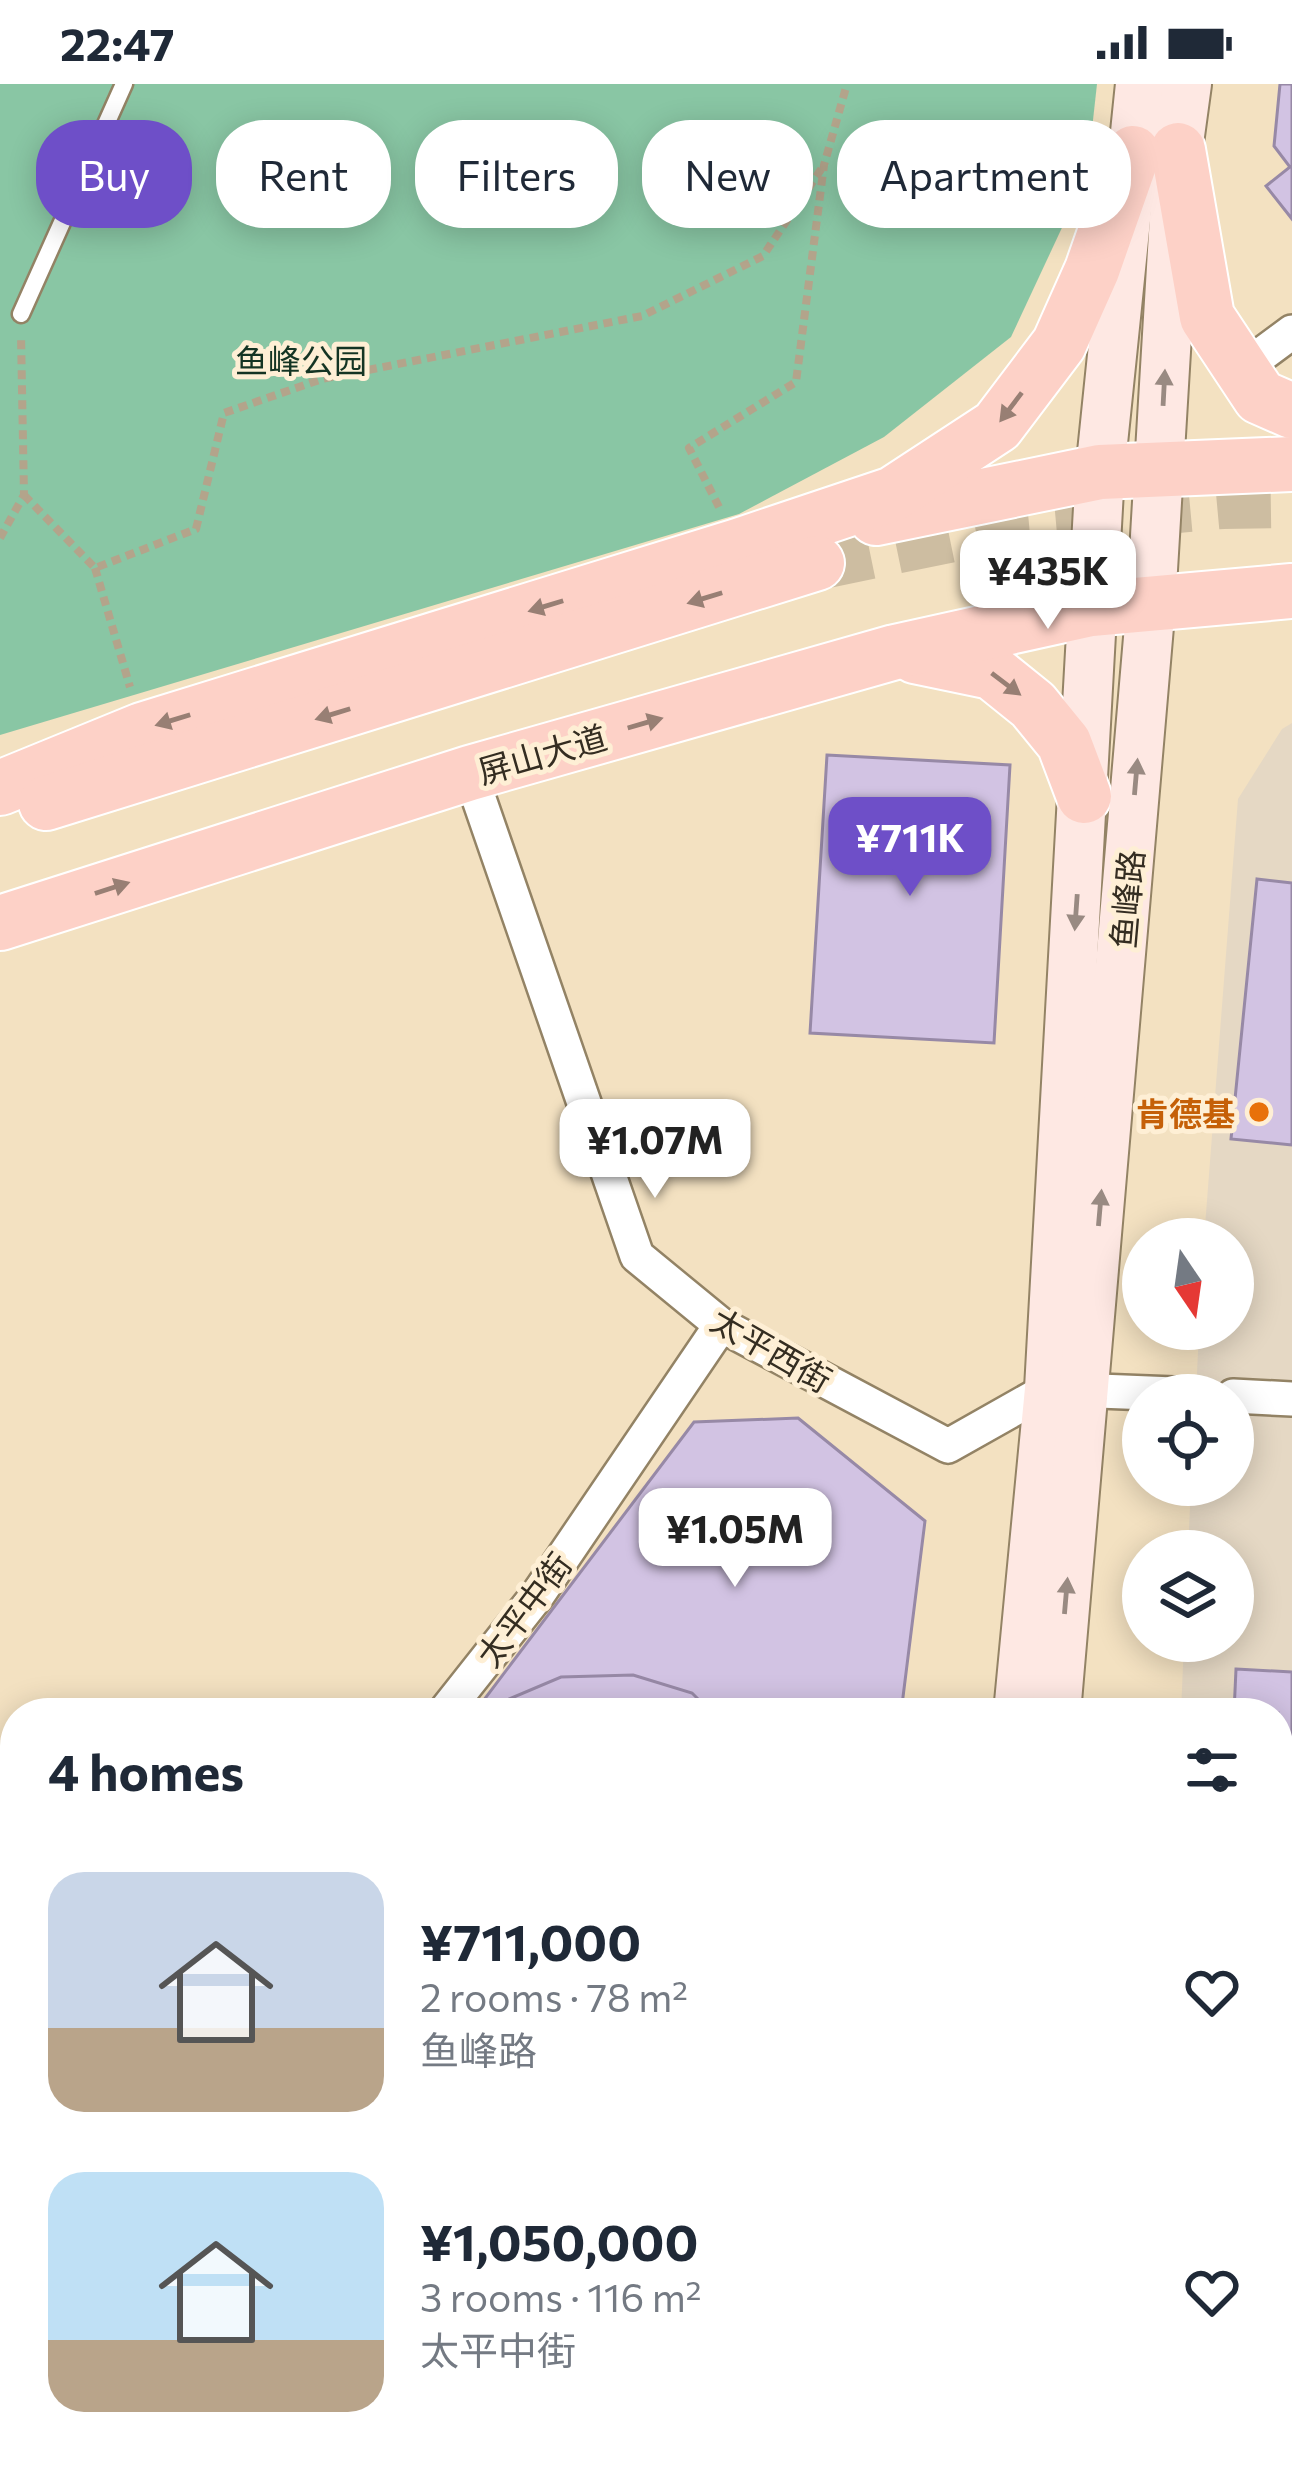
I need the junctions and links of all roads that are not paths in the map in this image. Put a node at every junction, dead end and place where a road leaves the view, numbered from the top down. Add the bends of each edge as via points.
1 (124, 84) edge
2 (1140, 84) edge
3 (1187, 84) edge
4 (1155, 151) junction
5 (21, 314) road end
6 (1292, 332) edge
7 (1242, 369) junction
8 (1292, 411) edge
9 (1292, 464) edge
10 (1159, 470) junction
11 (1100, 472) junction
12 (738, 546) junction
13 (817, 562) tunnel mouth
14 (1292, 591) edge
15 (1151, 603) junction
16 (1091, 609) junction
17 (896, 652) junction
18 (470, 773) junction
19 (0, 788) edge
20 (1084, 796) junction
21 (0, 818) edge
22 (0, 923) edge
23 (722, 1325) junction
24 (1067, 1390) junction
25 (1122, 1392) edge
26 (1254, 1397) edge
27 (1292, 1399) edge
28 (456, 1698) edge
29 (1020, 1698) edge
30 (1057, 1698) edge

1 - 5 lane
2 - 4 main road, 鱼峰路
3 - 4 main road, 鱼峰路
4 - 7 main road via 1207,317
10 -> 4 main road, 鱼峰路
4 - 11 main road, 鱼峰路
4 -> 12 main road via 1059,344 997,426 893,494
6 - 7 street
7 - 8 main road via 1260,397
9 - 10 main road
10 - 11 main road
10 - 15 main road, 鱼峰路
11 - 12 main road
11 - 16 main road, 鱼峰路
12 -> 19 main road via 142,730
13 -> 21 main road
14 - 15 main road, 屏山大道
15 - 16 main road, 屏山大道
24 -> 15 main road, 鱼峰路
16 - 17 main road, 屏山大道
16 - 20 main road, 鱼峰路
18 -> 17 main road, 屏山大道
17 -> 20 main road via 992,672 1064,742
22 -> 18 main road, 屏山大道
18 - 23 street, 太平西街 via 637,1256
20 -> 24 main road, 鱼峰路 via 1064,1073
23 - 24 street, 太平西街 via 948,1445
23 - 28 street, 太平中街 via 539,1593
24 - 25 street
24 - 29 main road, 鱼峰路
30 -> 24 main road, 鱼峰路
26 - 27 street

